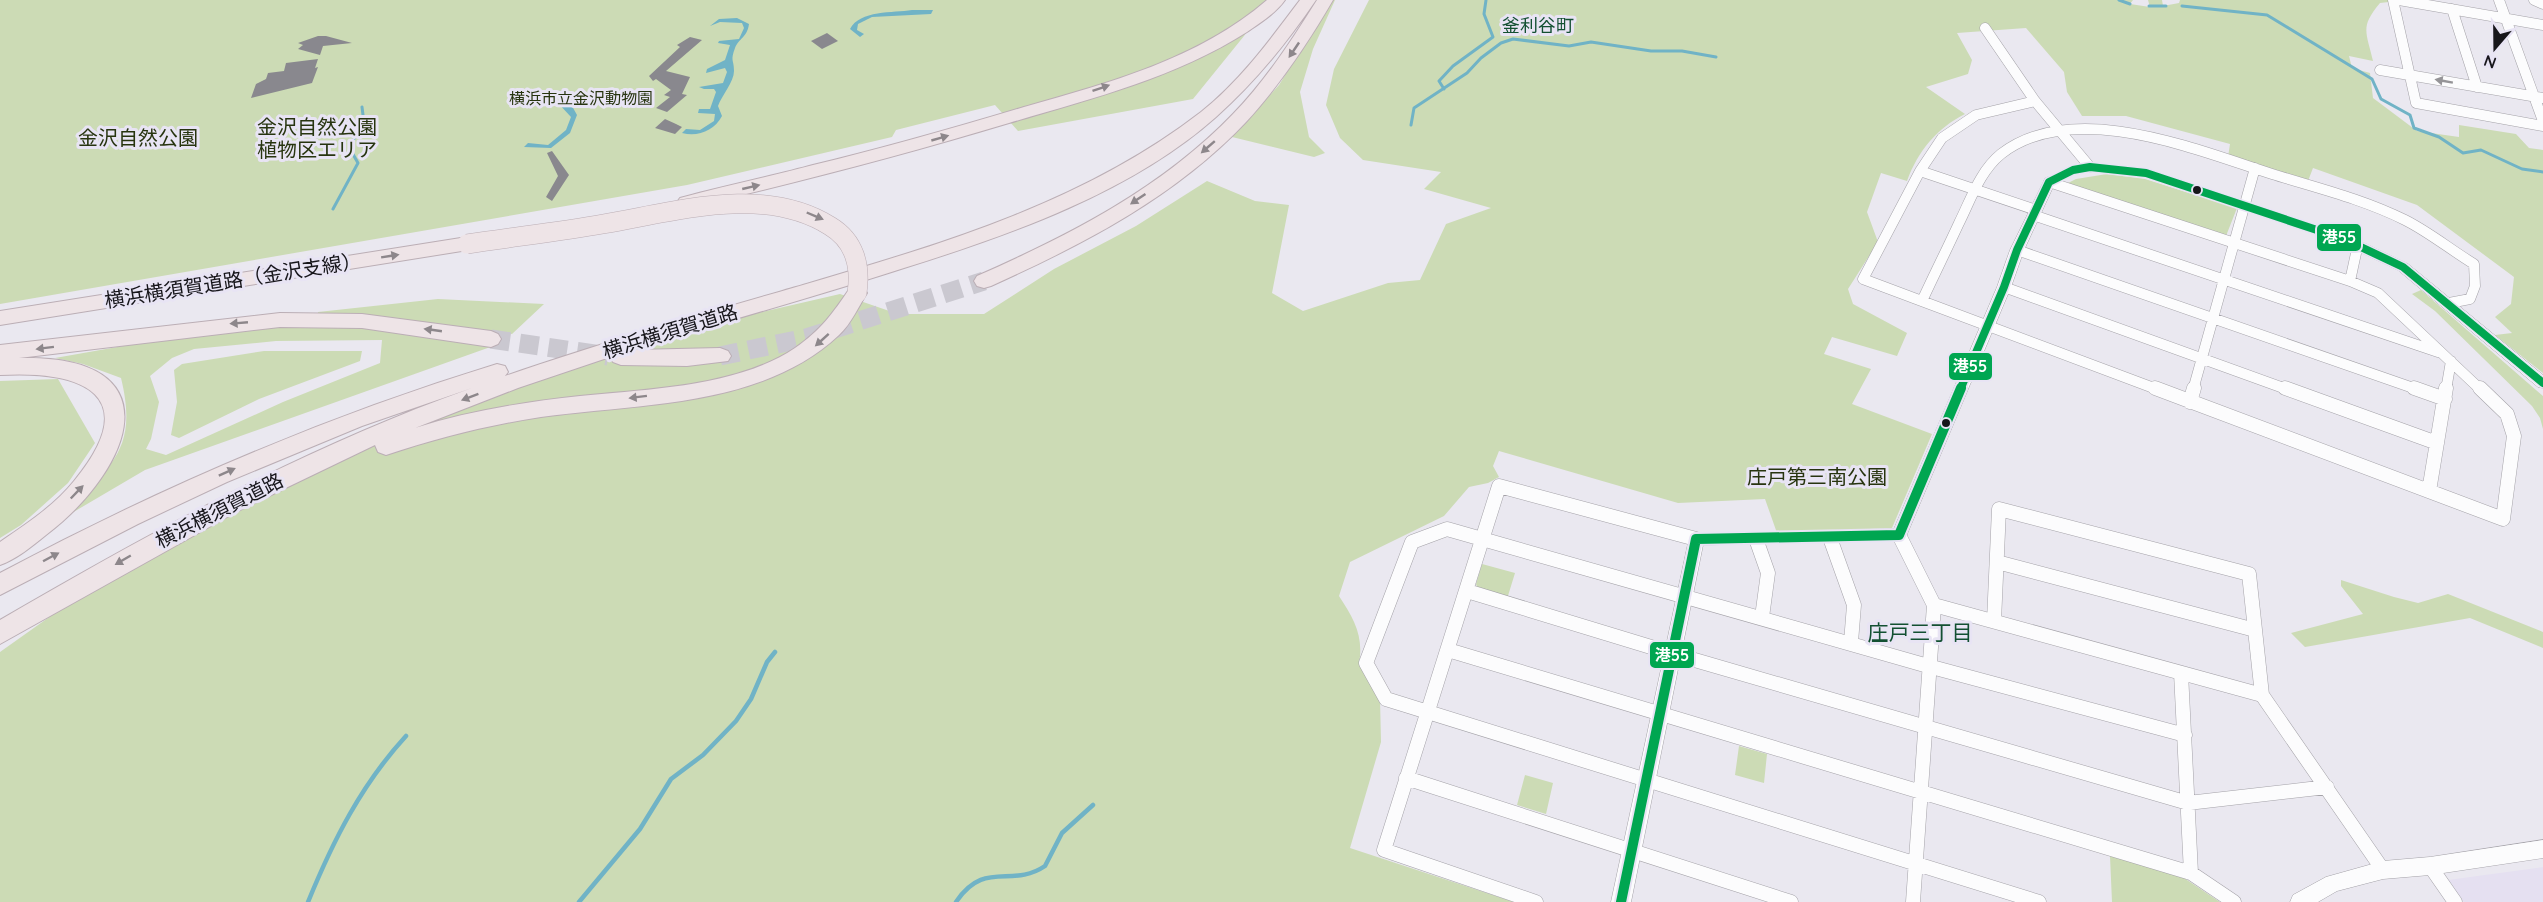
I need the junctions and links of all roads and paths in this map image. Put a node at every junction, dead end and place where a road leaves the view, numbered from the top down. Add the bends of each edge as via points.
1 (1276, 0) edge
2 (1293, 0) edge
3 (1308, 0) edge
4 (1324, 0) edge
5 (2393, 0) edge
6 (2399, 0) edge
7 (2499, 0) edge
8 (2534, 0) edge
9 (2543, 4) edge
10 (2452, 9) junction
11 (2506, 19) junction
12 (2543, 25) edge
13 (1985, 28) dead end
14 (2380, 70) dead end
15 (2409, 75) junction
16 (2477, 87) junction
17 (2539, 97) edge
18 (2035, 101) junction
19 (1199, 116) junction
20 (2542, 126) edge
21 (2061, 132) junction
22 (1150, 151) junction
23 (2090, 167) junction
24 (2255, 168) junction
25 (1920, 171) junction
26 (2049, 182) junction
27 (1976, 190) junction
28 (2245, 206) junction
29 (2035, 212) junction
30 (2234, 243) junction
31 (467, 244) junction
32 (2358, 244) junction
33 (2017, 250) junction
34 (2224, 280) junction
35 (984, 281) tunnel mouth
36 (2350, 281) junction
37 (2004, 286) junction
38 (1922, 301) junction
39 (2449, 303) junction
40 (0, 318) edge
41 (2214, 318) junction
42 (1986, 325) junction
43 (491, 339) tunnel mouth
44 (0, 353) edge
45 (720, 356) tunnel mouth
46 (621, 357) tunnel mouth
47 (2203, 358) junction
48 (2448, 358) junction
49 (0, 367) edge
50 (2543, 383) edge
51 (2445, 399) junction
52 (2190, 402) junction
53 (2437, 443) junction
54 (2429, 491) junction
55 (1899, 535) junction
56 (1484, 538) junction
57 (1830, 538) junction
58 (1696, 539) junction
59 (1756, 539) junction
60 (154, 542) junction
61 (0, 555) edge
62 (1997, 562) junction
63 (0, 585) edge
64 (1467, 591) junction
65 (1685, 595) junction
66 (1934, 604) junction
67 (1762, 617) junction
68 (1994, 621) junction
69 (2255, 630) junction
70 (0, 633) edge
71 (1851, 642) junction
72 (1448, 650) junction
73 (1674, 654) junction
74 (1928, 666) junction
75 (2181, 673) junction
76 (2262, 694) junction
77 (1427, 712) junction
78 (1661, 713) junction
79 (1924, 726) junction
80 (2185, 735) junction
81 (1406, 778) junction
82 (1646, 780) junction
83 (2327, 787) junction
84 (1920, 792) junction
85 (2188, 802) junction
86 (2543, 849) edge
87 (1631, 850) junction
88 (1916, 864) junction
89 (2430, 866) junction
90 (2383, 870) junction
91 (2191, 873) junction
92 (1536, 902) edge
93 (1621, 902) edge
94 (1791, 902) edge
95 (1913, 902) edge
96 (2039, 902) edge
97 (2234, 902) edge
98 (2300, 902) edge
99 (2455, 902) edge

31 -> 1 highway, bridge via 758,186 1045,106 1205,49 1248,25
2 - 19 highway, 横浜横須賀道路 via 1247,63
3 - 19 highway, 横浜横須賀道路 via 1266,60 1236,91
4 -> 35 highway via 1280,69 1229,128 1186,166 1094,227
5 - 15 street
6 - 10 street
7 - 11 street
8 - 9 street
10 - 11 street
10 - 16 street
11 - 12 street
11 - 17 street
13 - 18 street
14 - 15 street
16 -> 15 street
15 - 20 street via 2416,103
16 - 17 street
17 - 20 street
18 - 21 street
18 - 25 street via 1976,115 1942,138
19 - 22 highway, 横浜横須賀道路
21 - 23 street
21 - 24 street via 2096,130 2147,136
21 - 27 street via 2025,141 2002,152 1983,173
22 -> 60 highway, 横浜横須賀道路 via 1077,198 992,232 601,352 466,399 296,470
63 -> 22 highway, 横浜横須賀道路 via 184,491 354,420 537,358 962,231 1066,191
23 - 26 street via 2073,170
23 - 28 street via 2146,173
24 - 28 street
24 - 39 street via 2369,204 2407,221 2465,257 2474,264 2472,296
25 - 27 street
25 - 38 street via 1863,279
26 - 29 street
26 - 30 street
27 - 29 street
27 - 38 street
28 - 30 street
28 - 32 street
29 - 33 street
29 - 34 street
30 - 34 street
30 - 36 street
40 -> 31 highway, 横浜横須賀道路（金沢支線）
31 -> 60 highway, bridge via 724,206 780,206 829,222 854,251 859,268 856,294 847,312 814,346 790,362 757,375 699,389 520,412 431,431 369,452
32 - 36 street
32 - 39 street via 2403,267
33 - 37 street
33 - 41 street
34 - 41 street
34 - 48 street
36 - 48 street via 2378,293
37 - 42 street
37 - 47 street
38 - 42 street
39 - 50 street
41 - 47 street
41 - 51 street
42 - 52 street
42 - 55 street
43 -> 44 highway via 362,321 280,320
45 - 46 highway
47 - 52 street
47 - 53 street
48 - 51 street
48 - 54 street via 2507,414 2514,436 2503,519
61 -> 49 highway via 34,532 80,490 103,461 117,424 110,397 98,384 81,375 49,366
51 - 53 street
52 - 54 street
53 - 54 street
55 - 57 street
55 - 66 street
56 - 58 street via 1499,486
56 - 64 street
56 - 65 street
56 - 77 street via 1447,529 1412,542 1366,663 1386,699
57 - 59 street
57 - 71 street via 1854,605
58 - 59 street
58 - 65 street
59 - 67 street via 1768,573
60 -> 70 highway, 横浜横須賀道路
62 - 68 street
62 - 69 street
62 - 69 street via 1999,509 2249,574
64 - 72 street
64 - 73 street
65 - 67 street
65 - 73 street
66 - 68 street
66 - 74 street
67 - 71 street
68 - 75 street
69 - 76 street
71 - 74 street
72 - 77 street
72 - 78 street
73 - 78 street
73 - 79 street
74 - 79 street
74 - 80 street
75 - 76 street
75 - 80 street
76 - 83 street
77 - 81 street
77 - 82 street
78 - 82 street
78 - 84 street
79 - 84 street
79 - 85 street
80 - 85 street
81 - 87 street
81 - 92 street via 1384,850
82 - 87 street
82 - 88 street
83 - 85 street
83 - 90 street
84 - 88 street
84 - 91 street
85 - 91 street
86 - 89 street
87 - 93 street
87 - 94 street
88 - 95 street
88 - 96 street
89 - 90 street
89 - 99 street
90 - 98 street via 2333,883
91 - 97 street

